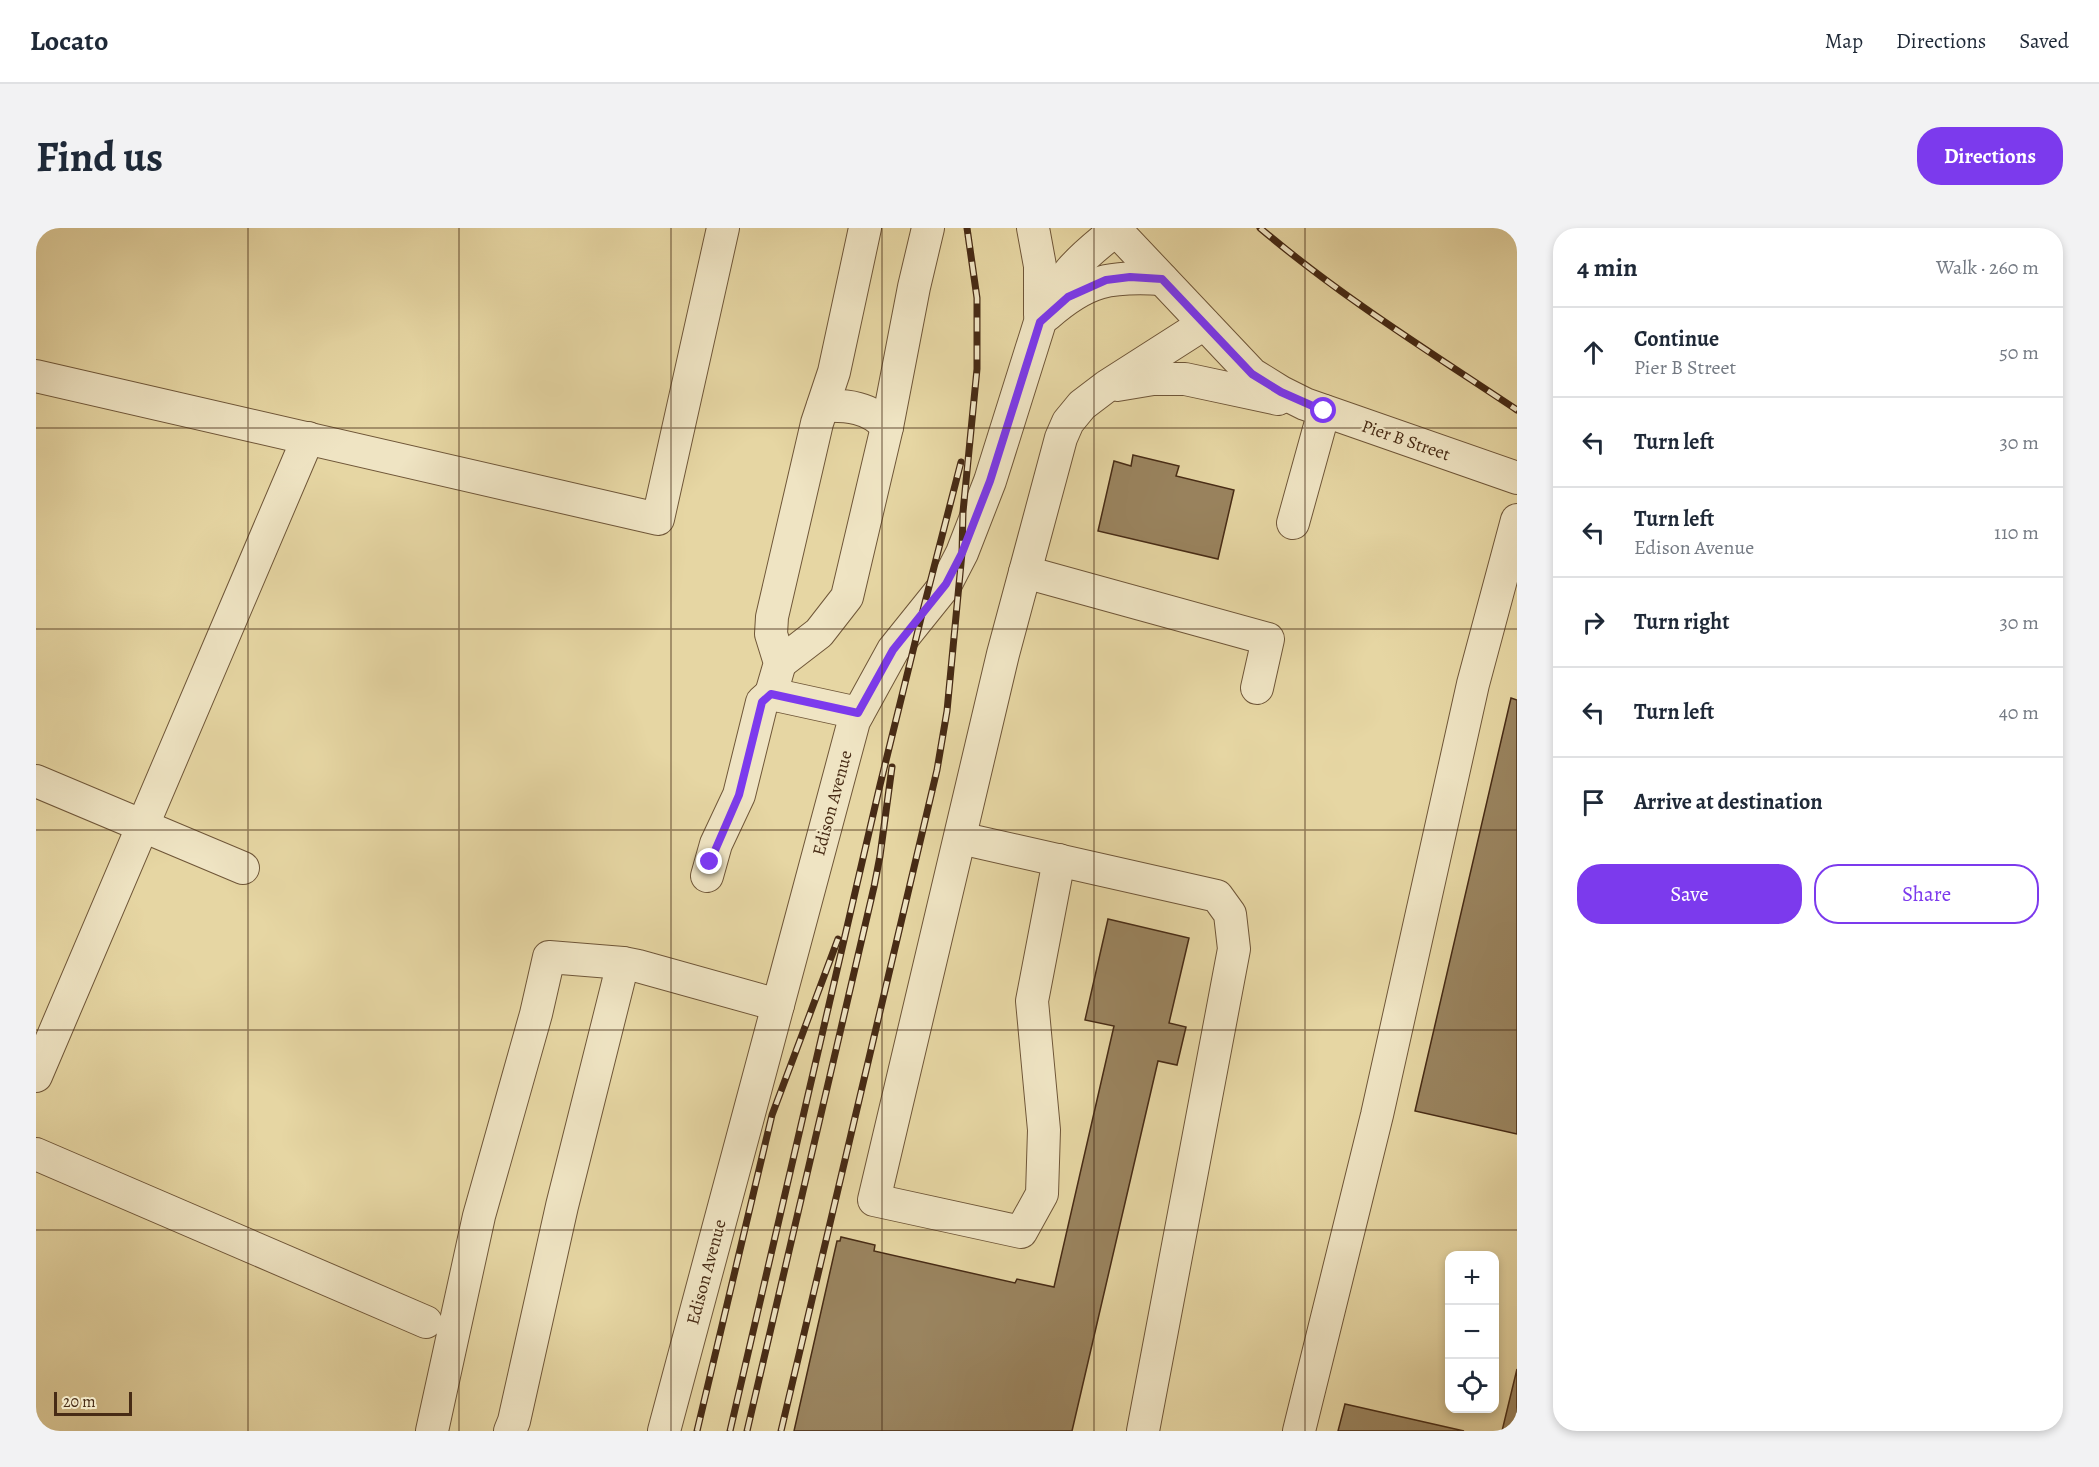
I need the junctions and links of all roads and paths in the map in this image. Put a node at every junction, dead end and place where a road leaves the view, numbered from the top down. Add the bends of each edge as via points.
1 (723, 228) edge
2 (866, 228) edge
3 (928, 228) edge
4 (1034, 228) edge
5 (1115, 229) edge
6 (1162, 279) junction
7 (1040, 322) junction
8 (1204, 324) junction
9 (36, 376) edge
10 (1107, 386) junction
11 (823, 406) junction
12 (1315, 408) junction
13 (886, 427) junction
14 (308, 438) junction
15 (1517, 478) edge
16 (1517, 520) edge
17 (1293, 523) dead end
18 (1025, 572) junction
19 (780, 663) junction
20 (1257, 688) dead end
21 (771, 694) junction
22 (858, 713) junction
23 (36, 781) edge
24 (143, 827) junction
25 (960, 838) junction
26 (1059, 860) junction
27 (243, 868) dead end
28 (707, 876) dead end
29 (623, 963) junction
30 (778, 1005) junction
31 (36, 1076) edge
32 (36, 1154) edge
33 (426, 1322) dead end
34 (439, 1427) edge
35 (510, 1431) edge
36 (664, 1431) edge
37 (1143, 1431) edge
38 (1299, 1431) edge

1 - 14 street via 657,519
2 - 11 street
3 - 13 street
4 - 7 street via 1040,266
5 - 6 street, Pier B Street
5 - 7 street, Edison Avenue via 1065,275
6 - 7 street via 1106,280 1068,297
6 - 8 street, Pier B Street
7 - 22 street, Edison Avenue via 990,481 962,553 946,584 893,650
8 - 10 street
8 - 12 street, Pier B Street via 1252,374
9 - 14 street
10 - 12 street via 1185,379
10 - 18 street via 1068,422
11 - 13 street via 842,405 871,413
11 - 19 street via 772,616 771,634
12 - 15 street, Pier B Street
12 - 17 street
13 - 19 street via 847,597 819,633
14 - 24 street
16 - 38 street via 1473,684 1380,1103
18 - 20 street via 1269,639
18 - 25 street
19 - 21 street
21 - 22 street
21 - 28 street via 762,702 739,795 716,844
22 - 30 street, Edison Avenue
23 - 24 street
24 - 27 street
24 - 31 street
25 - 26 street
25 - 26 street via 874,1200 1022,1232 1042,1194 1044,1130 1032,1000
26 - 37 street via 1217,896 1230,914 1233,949
29 - 30 street
29 - 34 street via 549,957 479,1216
29 - 35 street
30 - 36 street, Edison Avenue
32 - 33 street

